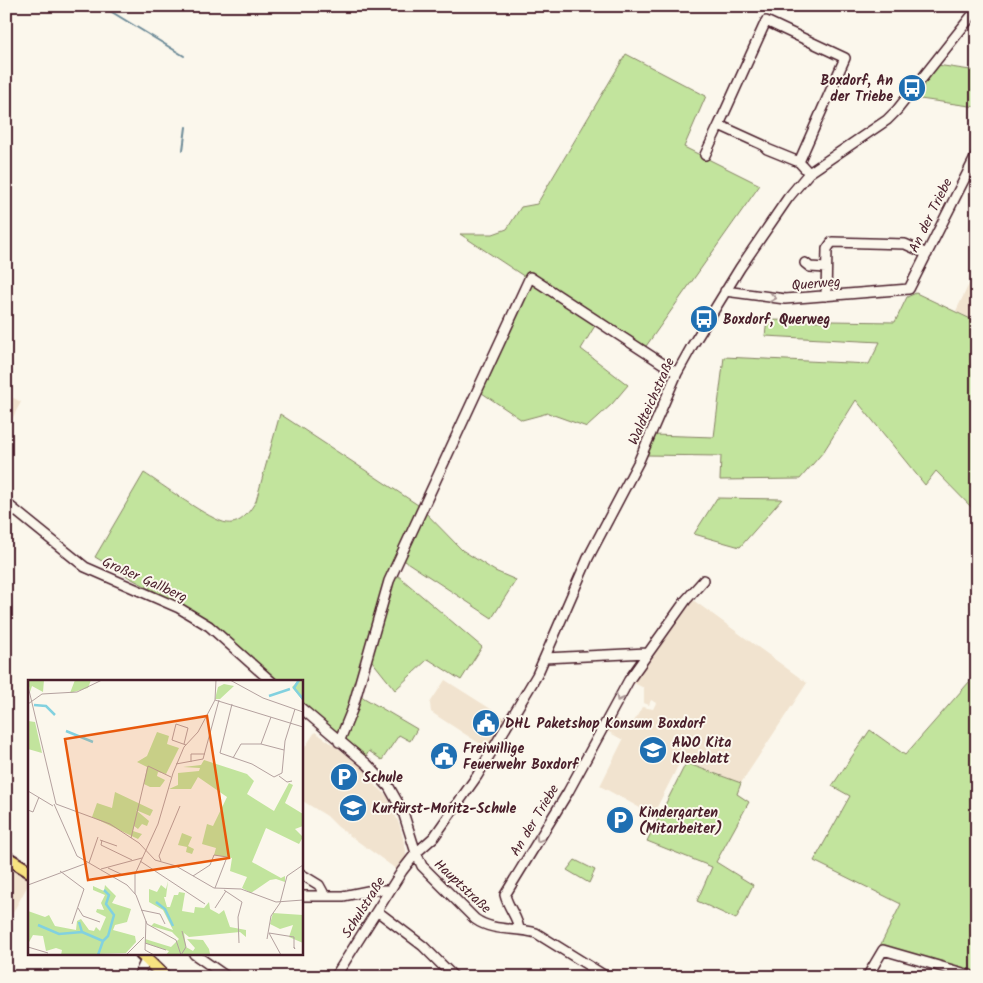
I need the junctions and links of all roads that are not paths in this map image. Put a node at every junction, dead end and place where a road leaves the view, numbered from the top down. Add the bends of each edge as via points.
1 (977, 9) edge
2 (719, 125) junction
3 (706, 154) dead end
4 (977, 154) edge
5 (799, 162) junction
6 (809, 173) junction
7 (926, 254) junction
8 (805, 263) dead end
9 (826, 268) junction
10 (909, 289) joint
11 (725, 291) junction
12 (826, 296) junction
13 (678, 373) junction
14 (6, 503) edge
15 (704, 580) dead end
16 (646, 655) junction
17 (545, 658) junction
18 (270, 680) edge
19 (302, 709) edge
20 (339, 742) junction
21 (416, 853) junction
22 (9, 862) edge
23 (28, 868) edge
24 (302, 875) edge
25 (389, 890) junction
26 (302, 896) edge
27 (325, 896) junction
28 (377, 911) junction
29 (520, 930) junction
30 (197, 956) edge
31 (144, 957) edge
32 (592, 967) junction
33 (138, 977) edge
34 (165, 977) edge
35 (227, 977) edge
36 (335, 977) edge
37 (454, 977) edge
38 (598, 977) edge
39 (607, 977) edge
40 (866, 977) edge
41 (969, 977) edge

1 - 6 street, Waldteichstraße via 898,110
2 - 3 street
2 - 5 street
2 - 5 street via 766,21 773,24 845,58
4 - 7 street, An der Triebe
5 - 6 street
6 - 11 street, Waldteichstraße via 788,198
7 - 9 street via 905,244 832,242 826,249
7 - 10 street, An der Triebe
8 - 9 street via 810,267
9 - 12 street
10 - 12 street, Querweg
11 -> 12 street, Querweg via 785,299
11 - 13 street, Waldteichstraße
13 - 17 street, Waldteichstraße via 638,463 588,558
13 - 20 street via 530,277 390,581 352,710
14 - 18 street, Großer Gallberg via 85,567 179,608 209,626
15 - 16 street, An der Triebe
16 - 17 street
16 -> 29 street, An der Triebe via 506,895 507,905
17 - 21 street, Waldteichstraße via 477,776 434,837
19 - 20 street
20 - 21 street via 389,787 403,812
21 - 25 street, Schulstraße
21 - 29 street, Hauptstraße via 422,866 475,920 494,928
22 - 23 main road
24 - 27 street via 318,886
25 - 27 street
25 - 28 street, Schulstraße
26 - 27 street
28 - 36 street, Schulstraße
28 - 37 street via 423,946
29 - 32 street, Hauptstraße via 536,934
30 - 35 street
31 - 33 street
31 - 34 main road
32 - 38 street
32 - 39 street, Hauptstraße
40 - 41 street via 883,950

